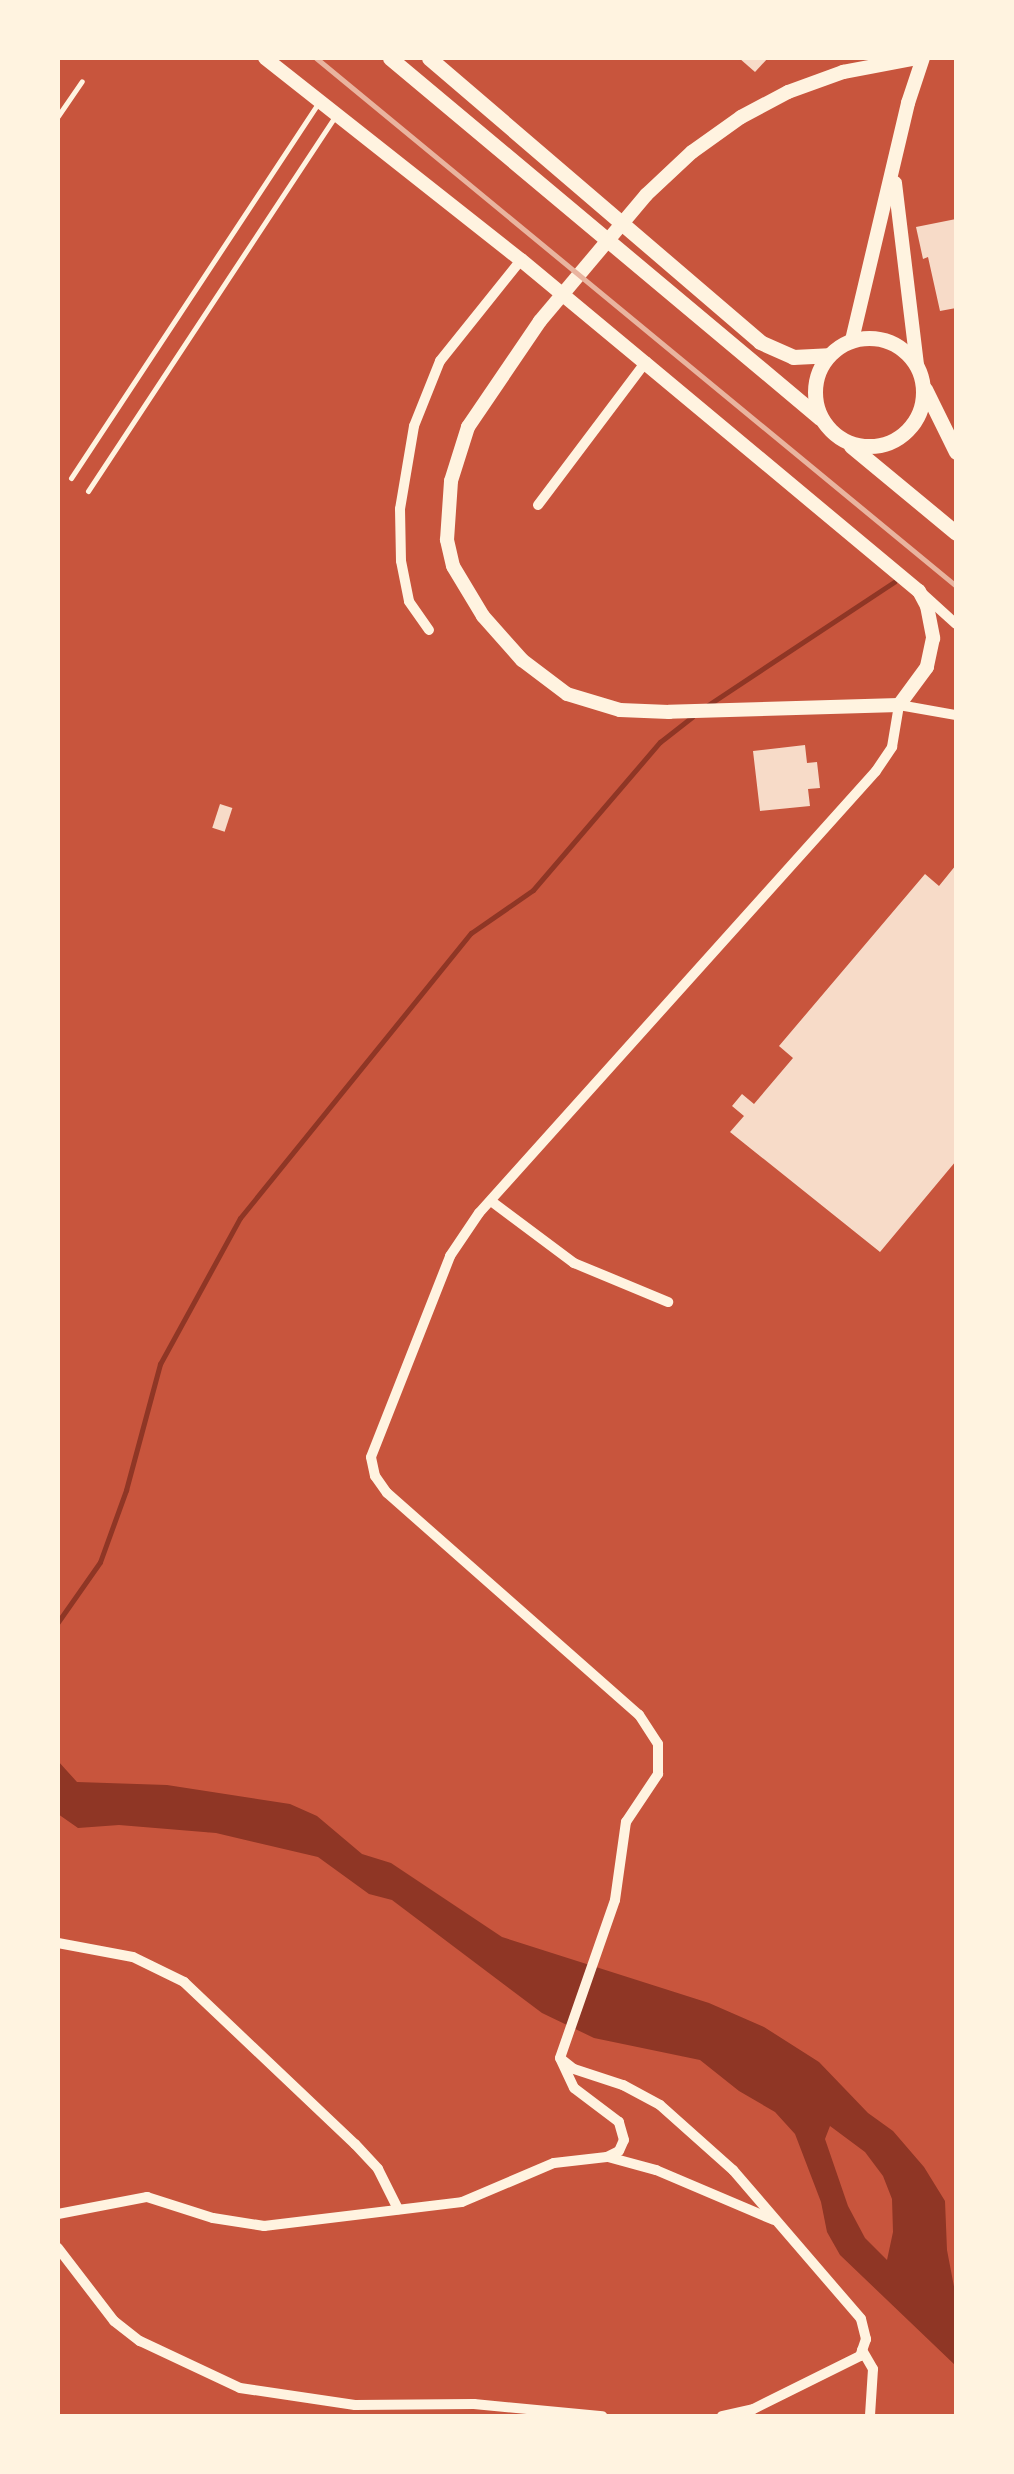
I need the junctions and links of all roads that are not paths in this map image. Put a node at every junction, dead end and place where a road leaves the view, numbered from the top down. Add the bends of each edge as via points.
1 (265, 58) edge
2 (390, 58) edge
3 (429, 58) edge
4 (920, 58) edge
5 (82, 81) dead end
6 (321, 100) junction
7 (338, 112) junction
8 (58, 116) edge
9 (894, 176) junction
10 (521, 260) junction
11 (852, 340) junction
12 (828, 356) junction
13 (644, 363) junction
14 (917, 366) junction
15 (923, 385) junction
16 (820, 418) junction
17 (848, 443) junction
18 (956, 452) edge
19 (71, 478) dead end
20 (88, 491) dead end
21 (538, 506) dead end
22 (956, 532) edge
23 (919, 591) junction
24 (956, 624) edge
25 (429, 630) dead end
26 (899, 705) junction
27 (956, 714) edge
28 (491, 1201) junction
29 (668, 1302) dead end
30 (58, 1943) edge
31 (560, 2058) junction
32 (607, 2157) junction
33 (398, 2209) junction
34 (58, 2214) edge
35 (778, 2222) junction
36 (58, 2248) edge
37 (862, 2350) junction
38 (602, 2416) edge
39 (722, 2416) edge
40 (870, 2416) edge

1 - 6 main road
2 - 16 main road
3 - 12 main road via 760,342 793,357
4 - 9 main road
4 - 26 main road via 843,72 776,98 716,134 646,196 486,393 458,454 446,514 453,566 502,639 542,678 593,705 669,712
5 - 8 lane
6 - 7 main road
6 - 19 lane
7 - 10 main road
7 - 20 lane
9 - 11 main road
9 - 14 main road
10 - 13 main road
10 - 25 street via 440,361 414,426 400,509 401,561 409,601
11 - 12 main road
11 - 14 main road via 890,341
12 - 16 main road via 816,379
13 - 21 street
13 - 23 main road
14 - 15 main road
15 - 17 main road via 915,422 902,436 866,447
15 - 18 main road
16 - 17 main road
17 - 22 main road
23 - 24 street
23 - 26 main road via 932,622 931,654 922,679
26 - 27 street
26 - 28 street via 892,747 876,771
28 - 29 street via 574,1263
28 - 31 street via 450,1256 372,1458 387,1493 654,1734 658,1774 626,1822 621,1878
30 - 33 street via 133,1957 184,1982 355,2144 378,2169
31 - 32 street via 574,2088 620,2122 619,2150
31 - 35 street via 660,2105 734,2170
32 - 33 street via 554,2162 462,2202
32 - 35 street via 656,2170
33 - 34 street via 264,2226 147,2197
35 - 37 street via 861,2319
36 - 38 street via 114,2321 167,2357 240,2388 356,2405 492,2405
37 - 39 street via 838,2370
37 - 40 street via 872,2369

